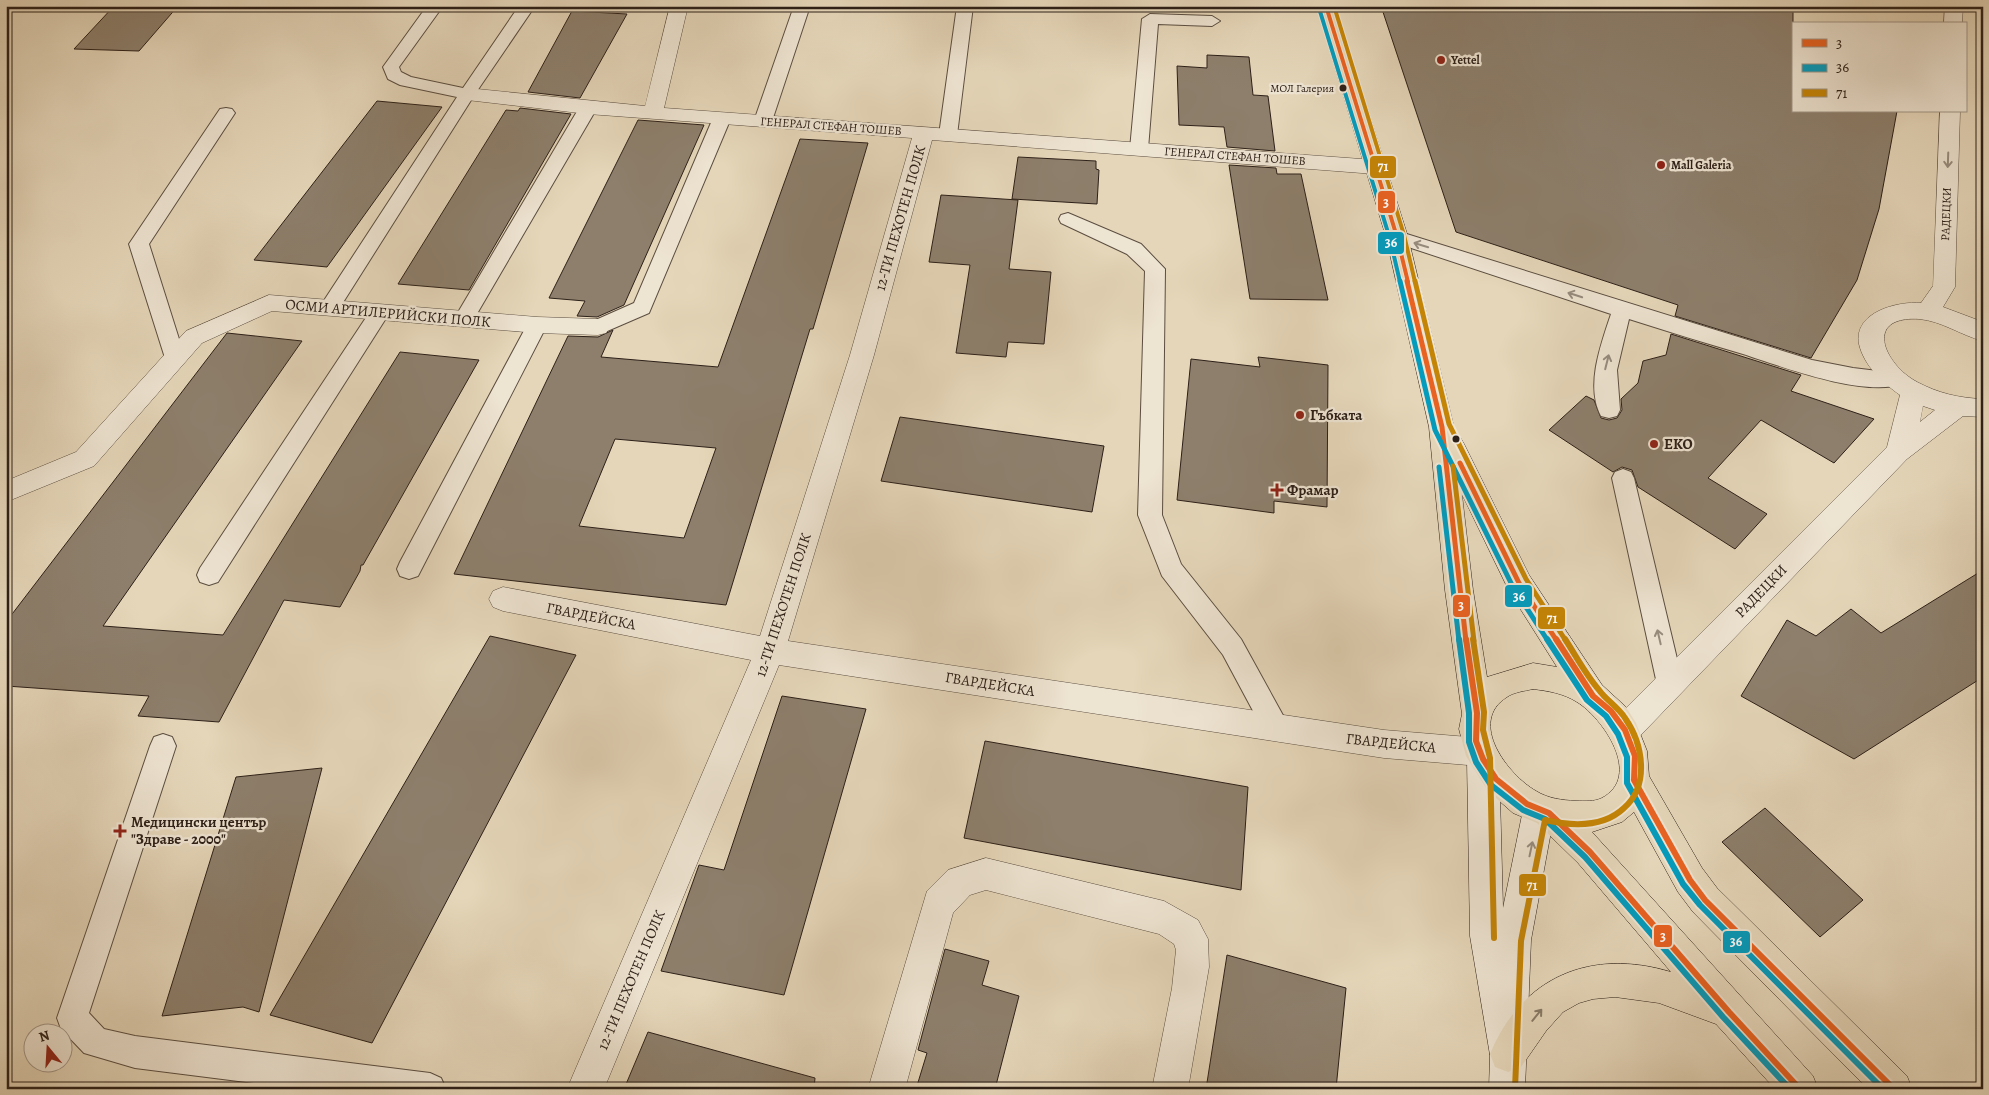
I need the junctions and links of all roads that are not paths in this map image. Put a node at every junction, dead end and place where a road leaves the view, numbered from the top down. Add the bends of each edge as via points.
1 (435, 6) edge
2 (527, 6) edge
3 (680, 6) edge
4 (802, 6) edge
5 (965, 6) edge
6 (1326, 6) edge
7 (1954, 6) edge
8 (1212, 21) dead end
9 (1954, 22) edge
10 (466, 94) junction
11 (588, 108) junction
12 (1950, 112) edge
13 (226, 113) dead end
14 (653, 113) junction
15 (722, 118) junction
16 (763, 121) junction
17 (936, 134) junction
18 (1139, 149) junction
19 (1375, 167) junction
20 (1068, 219) dead end
21 (1397, 237) junction
22 (330, 307) junction
23 (1622, 310) junction
24 (380, 312) junction
25 (1927, 313) junction
26 (464, 319) junction
27 (537, 325) junction
28 (598, 327) joint
29 (1983, 333) edge
30 (175, 358) junction
31 (1904, 384) junction
32 (1957, 407) junction
33 (1983, 408) edge
34 (1609, 410) dead end
35 (1442, 427) junction
36 (1898, 452) junction
37 (1623, 478) dead end
38 (6, 492) edge
39 (409, 570) dead end
40 (209, 576) dead end
41 (504, 599) dead end
42 (770, 651) junction
43 (1670, 684) junction
44 (1593, 696) junction
45 (1477, 713) junction
46 (1276, 728) junction
47 (1625, 730) junction
48 (163, 746) dead end
49 (1481, 755) junction
50 (1634, 780) junction
51 (1544, 811) junction
52 (1729, 1012) junction
53 (1508, 1054) junction
54 (430, 1089) edge
55 (585, 1089) edge
56 (886, 1089) edge
57 (1170, 1089) edge
58 (1507, 1089) edge
59 (1800, 1089) edge
60 (1894, 1089) edge

1 - 10 lane via 391,67 394,75 406,81
2 - 10 lane
3 - 14 street
4 - 16 lane
5 - 17 lane
6 - 19 main road
7 - 9 street
8 - 18 lane via 1150,19
10 - 11 street, ГЕНЕРАЛ СТЕФАН ТОШЕВ
10 - 22 lane
11 - 14 street, ГЕНЕРАЛ СТЕФАН ТОШЕВ
11 - 26 lane
12 -> 25 street, РАДЕЦКИ via 1944,287
13 - 30 lane via 139,244
14 - 15 street, ГЕНЕРАЛ СТЕФАН ТОШЕВ
15 - 16 street, ГЕНЕРАЛ СТЕФАН ТОШЕВ
15 - 28 lane via 642,308
16 - 17 street, ГЕНЕРАЛ СТЕФАН ТОШЕВ
17 - 18 street, ГЕНЕРАЛ СТЕФАН ТОШЕВ
17 - 42 street, 12-ТИ ПЕХОТЕН ПОЛК via 862,355
18 - 19 street, ГЕНЕРАЛ СТЕФАН ТОШЕВ
19 - 21 main road
20 - 46 lane via 1134,250 1155,269 1150,515 1171,569 1232,647
23 -> 21 lane
21 - 35 main road
22 - 24 street, ОСМИ АРТИЛЕРИЙСКИ ПОЛК
22 - 30 street, ОСМИ АРТИЛЕРИЙСКИ ПОЛК via 269,303 194,337
23 - 31 lane via 1842,376
34 -> 23 lane via 1604,368
24 - 26 street, ОСМИ АРТИЛЕРИЙСКИ ПОЛК
24 - 40 lane
25 - 29 street via 1958,320
25 - 31 street via 1889,315 1877,323 1871,334 1872,348 1881,364
26 - 27 street, ОСМИ АРТИЛЕРИЙСКИ ПОЛК
27 - 28 street, ОСМИ АРТИЛЕРИЙСКИ ПОЛК
27 - 39 lane
30 - 38 street, ОСМИ АРТИЛЕРИЙСКИ ПОЛК via 85,459
31 - 32 street via 1934,400
31 - 36 street, РАДЕЦКИ via 1908,419
32 - 33 street
32 - 36 street, РАДЕЦКИ
35 - 44 main road via 1519,583
35 - 45 main road via 1459,590
36 - 43 street, РАДЕЦКИ
43 -> 37 lane
41 - 42 street, ГВАРДЕЙСКА
42 - 46 street, ГВАРДЕЙСКА
42 - 55 street, 12-ТИ ПЕХОТЕН ПОЛК
43 - 47 street, РАДЕЦКИ
44 - 45 main road via 1558,680 1522,677 1493,688 1480,703
44 - 47 main road via 1611,711
45 - 49 main road via 1475,731
46 - 49 street, ГВАРДЕЙСКА
47 - 50 main road via 1635,756
48 - 54 lane via 72,1018 95,1042 135,1052
49 - 51 main road via 1505,788 1527,804
49 - 53 street via 1487,936
50 - 51 main road via 1623,800 1603,813 1577,818
50 - 60 main road via 1690,880 1705,900
51 - 52 main road via 1590,852
53 -> 51 street via 1514,940
53 -> 52 main road via 1538,1011 1582,983 1636,980 1689,994
52 - 59 main road
53 - 58 street
56 - 57 street via 940,903 960,882 986,874 1164,918 1180,927 1192,940 1193,962

